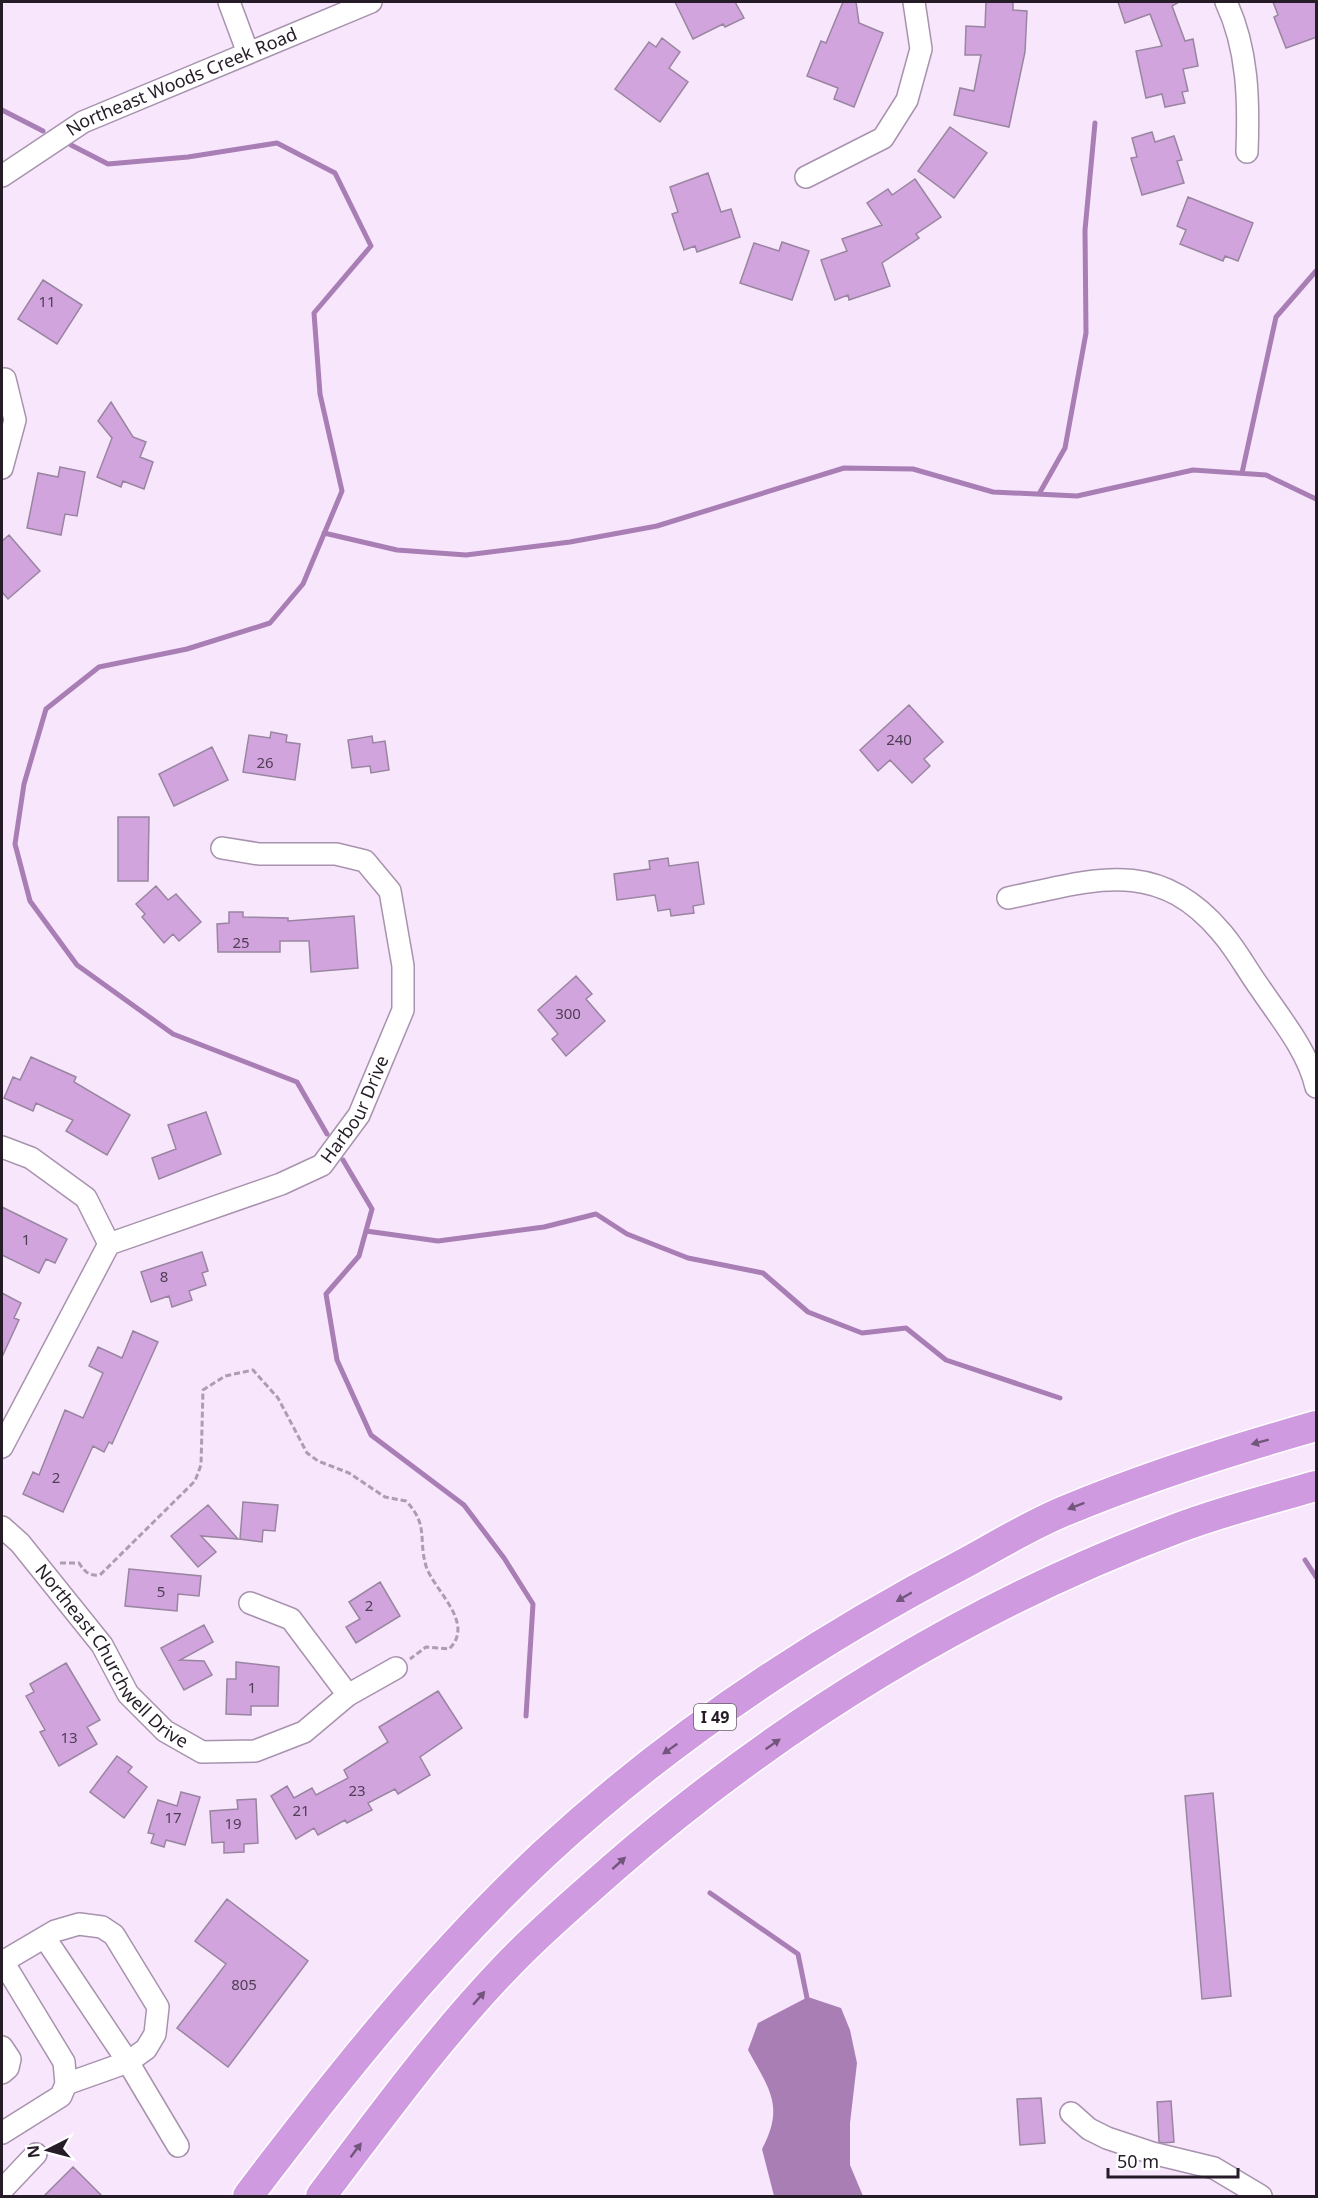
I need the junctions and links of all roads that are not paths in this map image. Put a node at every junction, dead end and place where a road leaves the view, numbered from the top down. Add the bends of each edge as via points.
1 (229, 2) edge
2 (371, 2) edge
3 (914, 2) edge
4 (1226, 2) edge
5 (248, 53) junction
6 (1248, 152) dead end
7 (2, 176) edge
8 (806, 177) dead end
9 (5, 379) dead end
10 (2, 468) edge
11 (222, 848) dead end
12 (1008, 898) dead end
13 (1317, 1087) edge
14 (2, 1147) edge
15 (109, 1244) junction
16 (1317, 1426) edge
17 (2, 1447) edge
18 (1317, 1486) edge
19 (2, 1527) edge
20 (250, 1603) dead end
21 (396, 1668) road end
22 (348, 1695) junction
23 (45, 1938) junction
24 (3, 1961) edge
25 (2, 2047) edge
26 (128, 2062) junction
27 (2, 2073) edge
28 (63, 2090) junction
29 (1071, 2113) dead end
30 (2, 2133) edge
31 (178, 2146) dead end
32 (36, 2154) dead end
33 (5, 2179) edge
34 (248, 2196) edge
35 (321, 2196) edge
36 (1262, 2196) edge

1 - 5 street
2 - 5 street, Northeast Woods Creek Road
3 - 8 street via 921,49 907,100 883,138
4 - 6 street via 1234,18 1248,85
5 - 7 street, Northeast Woods Creek Road via 83,122
9 - 10 street via 15,420
11 - 15 street, Harbour Drive via 260,854 336,854 365,861 390,891 403,966 403,1010 359,1115 322,1165 281,1184
12 - 13 street via 1088,881 1130,878 1170,888 1222,933 1294,1038
14 - 15 street via 31,1158 86,1198
15 - 17 street
16 -> 34 highway, I 49 via 1207,1456 1064,1511 928,1582 793,1662 658,1757 542,1856 444,1955 334,2083
35 -> 18 highway via 408,2080 506,1968 652,1833 728,1775 851,1689 975,1619 1179,1527
19 - 22 street, Northeast Churchwell Drive via 20,1543 102,1644 128,1694 165,1731 202,1752 255,1751 304,1732
20 - 22 street via 291,1619
21 - 22 street, Northeast Churchwell Drive
23 - 24 street
23 - 26 street
23 - 26 street via 79,1924 102,1927 114,1935 158,2007 155,2034 146,2049
24 - 28 street via 64,2062
25 - 27 street via 10,2059
26 - 28 street
26 - 31 street
28 - 30 street
29 - 36 street via 1107,2138 1214,2168
32 - 33 street

